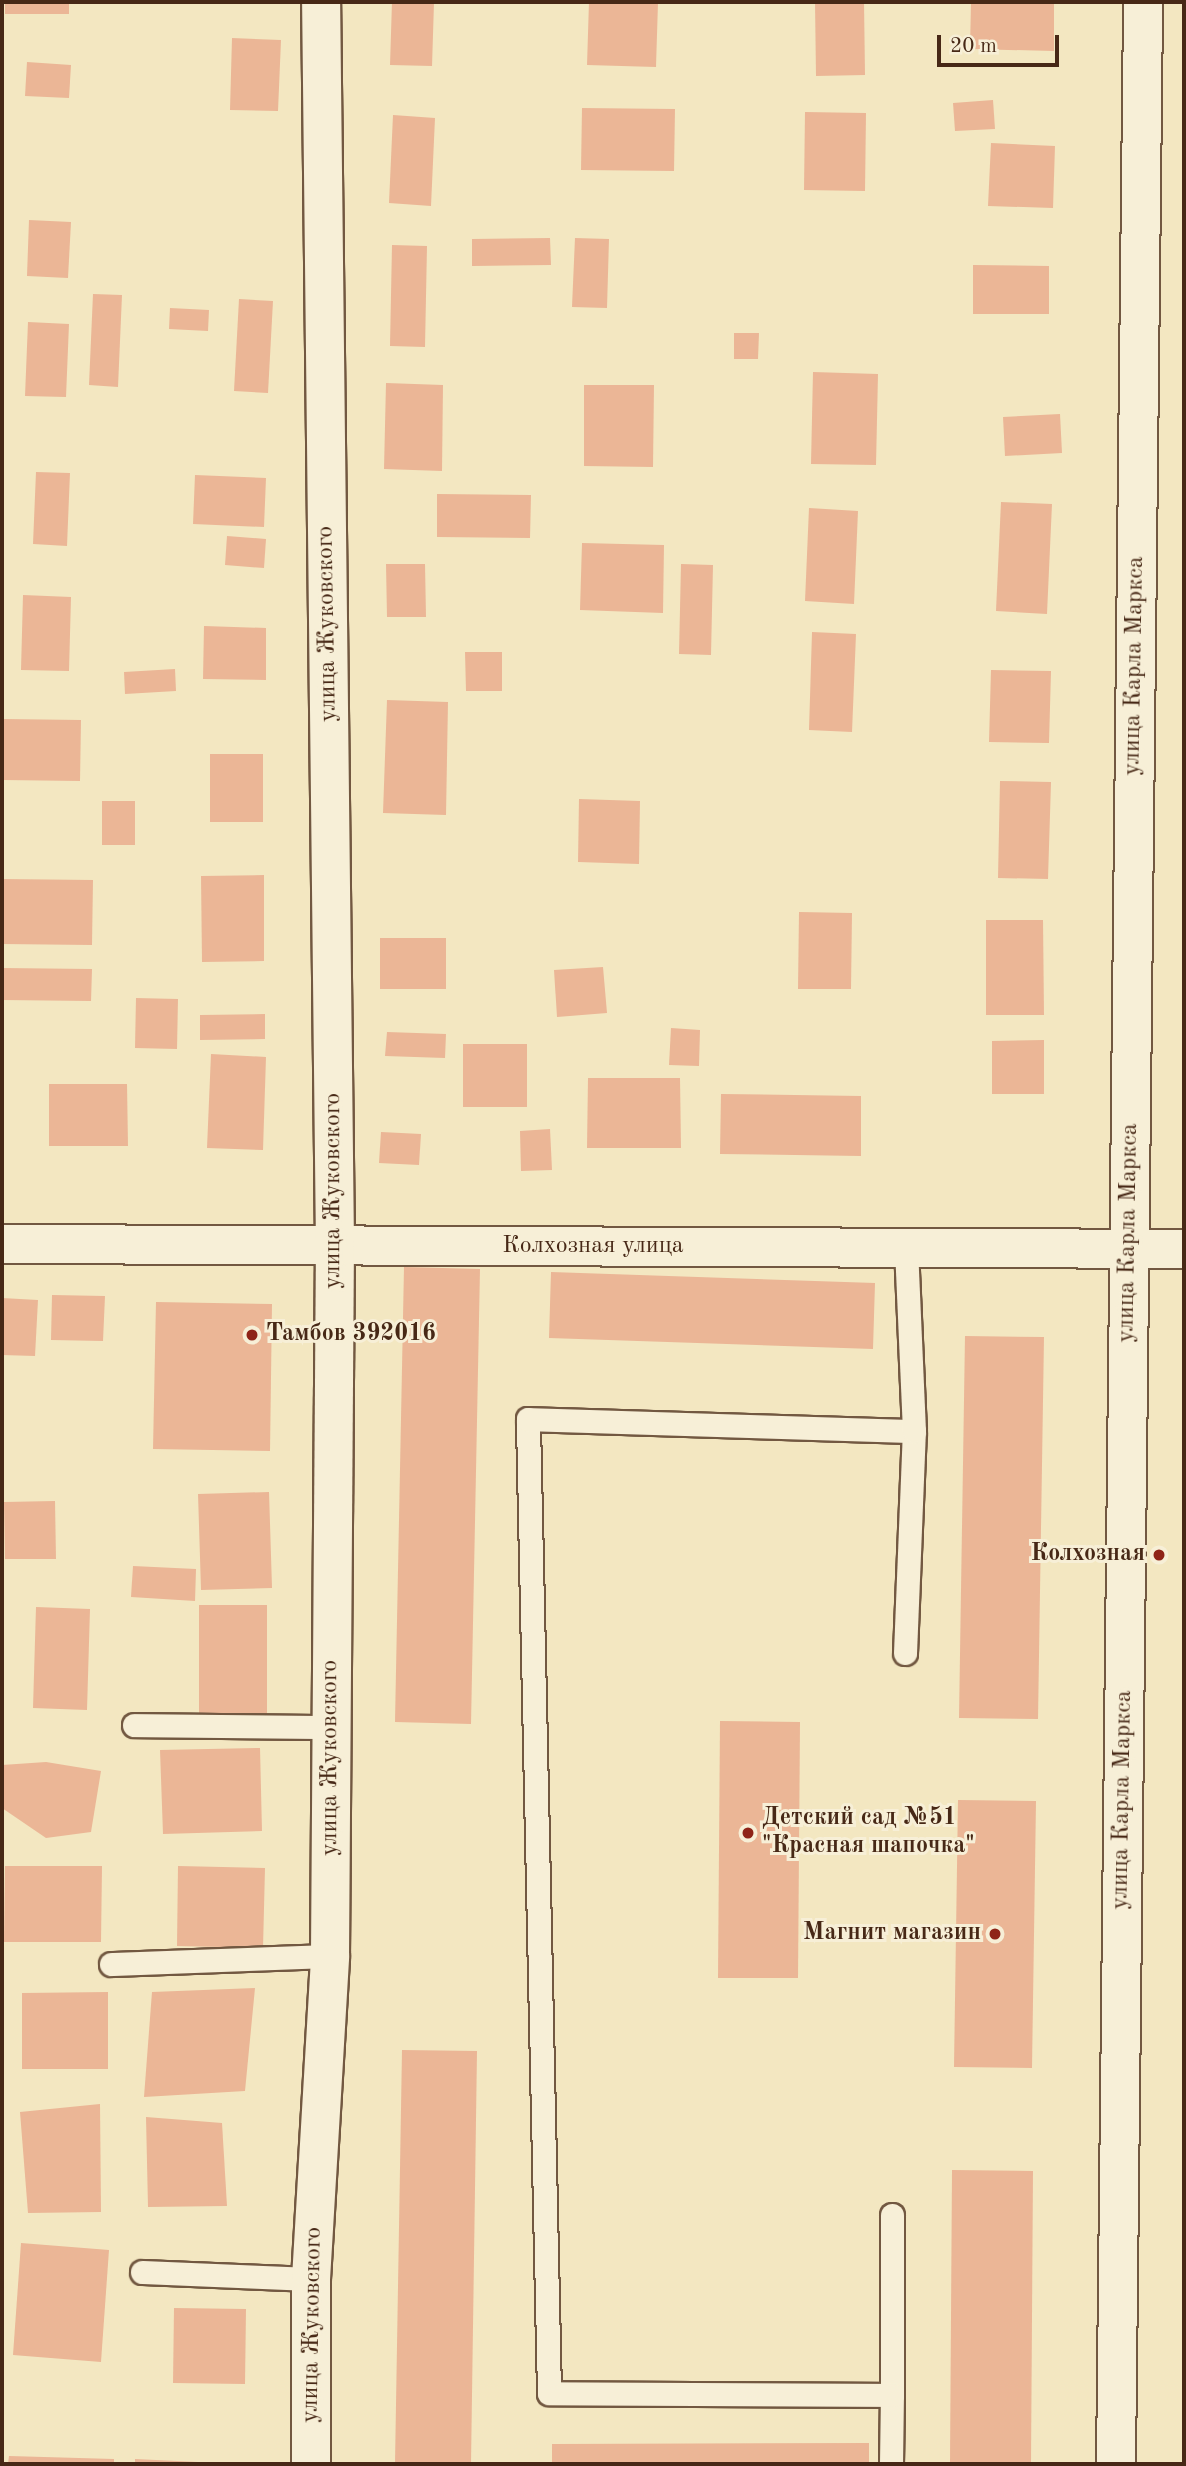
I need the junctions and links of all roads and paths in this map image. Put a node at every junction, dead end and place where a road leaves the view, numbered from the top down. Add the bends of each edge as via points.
1 (321, 2) edge
2 (1143, 2) edge
3 (2, 1244) edge
4 (335, 1246) junction
5 (1184, 1249) edge
6 (906, 1250) junction
7 (1129, 1250) junction
8 (914, 1431) junction
9 (905, 1653) dead end
10 (134, 1725) dead end
11 (332, 1727) junction
12 (330, 1956) junction
13 (111, 1964) dead end
14 (892, 2215) dead end
15 (142, 2272) dead end
16 (311, 2279) junction
17 (892, 2395) junction
18 (311, 2464) edge
19 (891, 2464) edge
20 (1116, 2464) edge

1 - 4 street, улица Жуковского
2 - 7 street, улица Карла Маркса
3 - 4 street, Колхозная улица
4 - 6 street, Колхозная улица
4 - 11 street, улица Жуковского
5 - 7 street, Колхозная улица
6 - 7 street, Колхозная улица
6 - 8 lane
7 - 20 street, улица Карла Маркса
8 - 9 lane
8 - 17 lane via 528,1419 549,2393
10 - 11 lane
11 - 12 street, улица Жуковского
12 - 13 lane
12 - 16 street, улица Жуковского
14 - 17 lane
15 - 16 lane
16 - 18 street, улица Жуковского
17 - 19 lane

